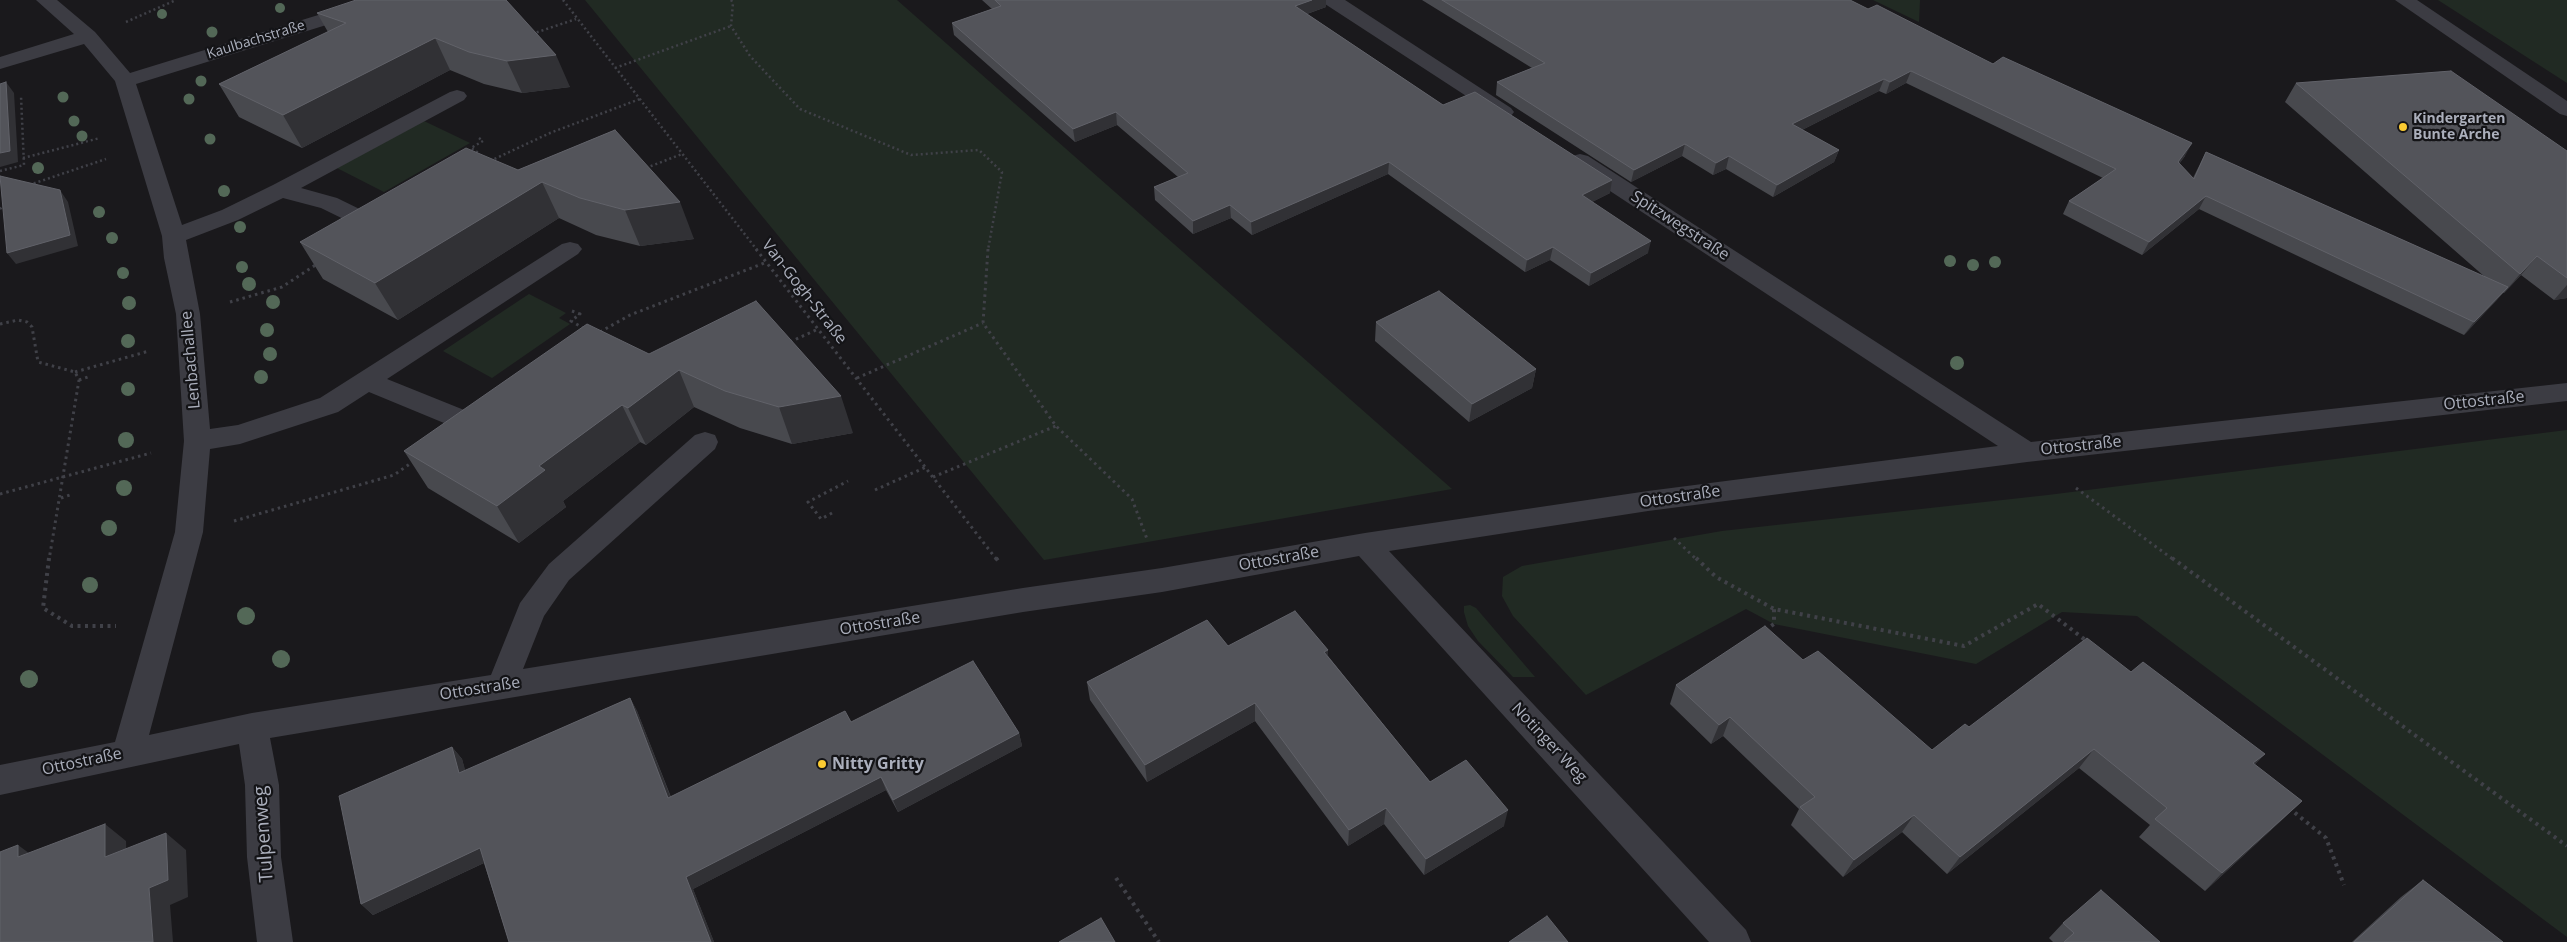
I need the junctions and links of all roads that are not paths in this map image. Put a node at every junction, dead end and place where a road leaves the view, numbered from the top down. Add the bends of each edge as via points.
1 (45, 0) edge
2 (386, 0) edge
3 (1332, 0) edge
4 (2404, 0) edge
5 (88, 36) junction
6 (0, 63) edge
7 (125, 81) junction
8 (457, 96) dead end
9 (2567, 110) edge
10 (1524, 125) edge
11 (1564, 150) edge
12 (281, 190) junction
13 (376, 226) edge
14 (174, 236) junction
15 (570, 249) dead end
16 (367, 381) junction
17 (2567, 392) edge
18 (470, 423) edge
19 (197, 441) junction
20 (705, 442) dead end
21 (2028, 452) junction
22 (1365, 544) junction
23 (504, 685) junction
24 (252, 727) junction
25 (128, 753) junction
26 (0, 780) edge
27 (275, 942) edge
28 (1733, 942) edge

1 - 5 street, Lenbachallee
2 - 7 street, Kaulbachstraße
3 - 10 street
4 - 9 street
5 - 6 street
5 - 7 street, Lenbachallee
7 - 14 street, Lenbachallee
8 - 12 street
11 - 21 street, Spitzwegstraße
12 - 13 street via 329,203
12 - 14 street via 230,215
14 - 19 street, Lenbachallee via 188,314
15 - 16 street
16 - 18 street
16 - 19 street via 329,405 240,434
17 - 21 street, Ottostraße
19 - 25 street, Lenbachallee via 189,532
20 - 23 street via 559,572 531,611
21 - 22 street, Ottostraße via 1648,501
22 - 23 street, Ottostraße via 1162,580
22 - 28 street, Notinger Weg
23 - 24 street, Ottostraße
24 - 25 street, Ottostraße
24 - 27 street, Tulpenweg via 262,785 264,857
25 - 26 street, Ottostraße

